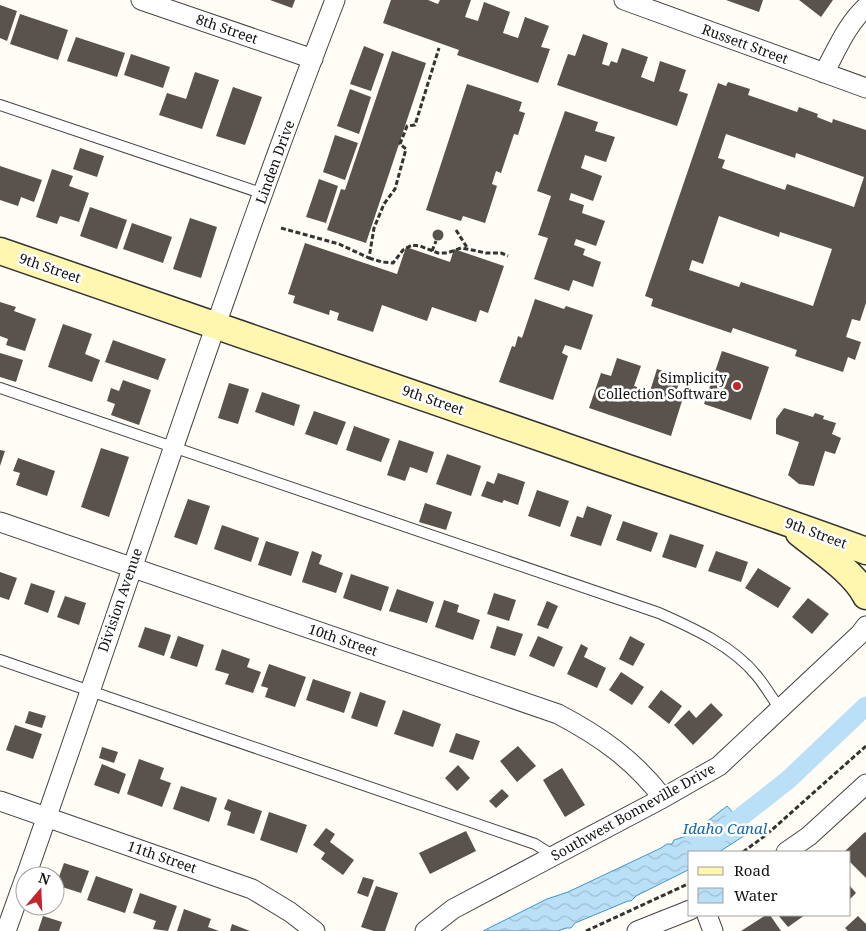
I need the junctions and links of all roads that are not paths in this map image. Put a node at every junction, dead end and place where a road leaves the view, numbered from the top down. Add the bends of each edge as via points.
1 (141, 0) edge
2 (336, 0) edge
3 (624, 0) edge
4 (866, 7) edge
5 (313, 59) junction
6 (824, 73) junction
7 (866, 88) edge
8 (0, 105) edge
9 (264, 194) junction
10 (0, 251) edge
11 (217, 324) junction
12 (0, 388) edge
13 (174, 446) junction
14 (0, 522) edge
15 (787, 522) junction
16 (866, 551) edge
17 (131, 567) junction
18 (866, 596) edge
19 (866, 626) edge
20 (0, 660) edge
21 (90, 689) junction
22 (779, 708) junction
23 (866, 784) edge
24 (663, 798) junction
25 (0, 801) edge
26 (47, 817) junction
27 (787, 851) edge
28 (554, 856) junction
29 (29, 866) edge
30 (15, 905) edge
31 (688, 911) edge
32 (707, 916) edge
33 (6, 931) edge
34 (315, 931) edge
35 (424, 931) edge
36 (637, 931) edge
37 (714, 931) edge

1 - 5 street, 8th Street
2 - 5 street, Linden Drive
3 - 6 street, Russett Street
4 - 6 street via 843,37
5 - 9 street, Linden Drive
6 - 7 street, Russett Street
8 - 9 lane
9 - 11 street, Linden Drive
10 - 11 street, 9th Street
11 - 13 street, Division Avenue
11 - 15 street, 9th Street
12 - 13 lane
13 - 17 street, Division Avenue
13 - 22 lane via 659,613 692,628 737,656 756,675
14 - 17 street, 10th Street
15 - 16 street, 9th Street
15 - 18 street via 848,574
17 - 21 street, Division Avenue
17 - 24 street, 10th Street via 558,714 611,745 651,782
19 - 22 street, Southwest Bonneville Drive
20 - 21 lane
21 - 26 street, Division Avenue
21 - 28 lane via 535,844
22 - 24 street, Southwest Bonneville Drive via 719,766
23 - 27 street via 809,836
24 - 28 street, Southwest Bonneville Drive
25 - 26 street, 11th Street
26 - 29 street, Division Avenue
26 - 34 street, 11th Street via 252,888
28 - 35 street, Southwest Bonneville Drive via 453,909
30 - 33 street, Division Avenue
31 - 36 street
32 - 37 street

